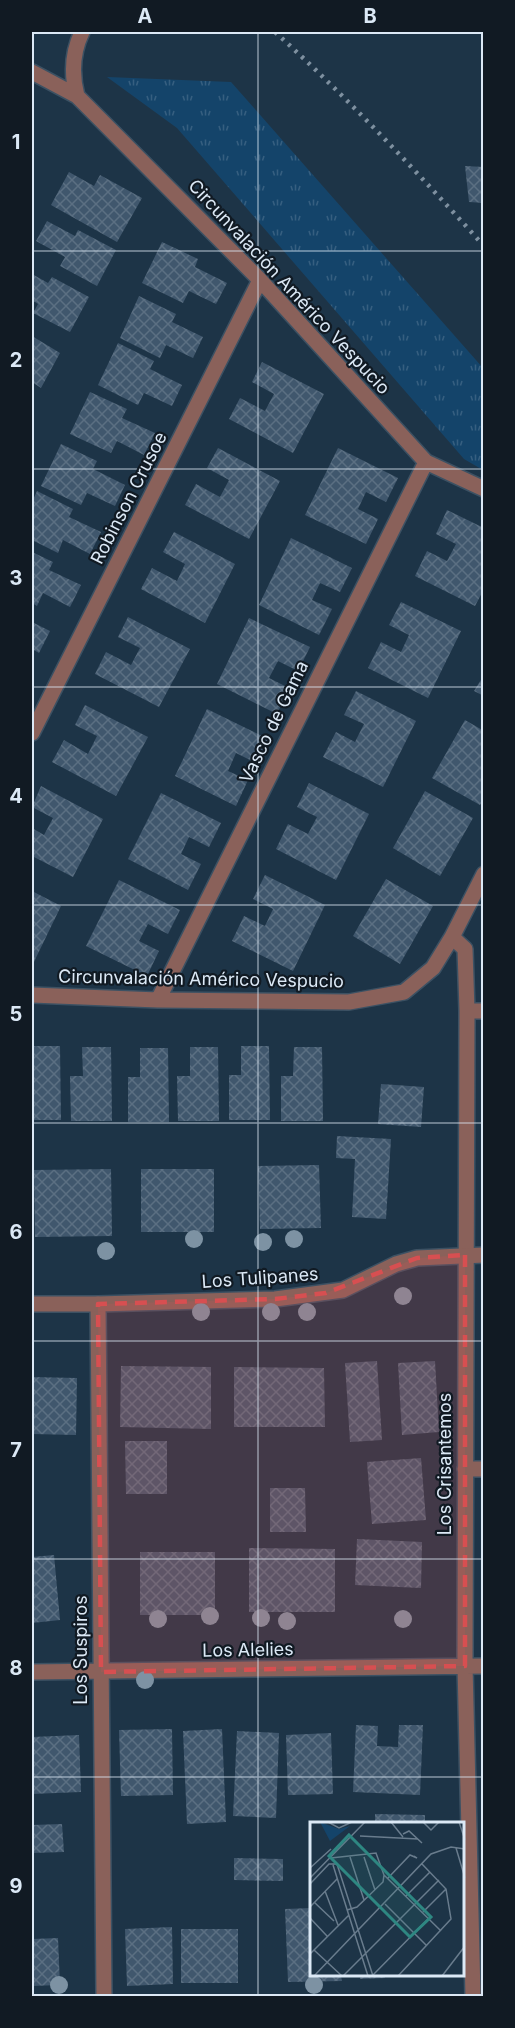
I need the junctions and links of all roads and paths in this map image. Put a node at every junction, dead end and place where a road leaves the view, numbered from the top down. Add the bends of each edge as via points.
1 (82, 32) edge
2 (32, 72) edge
3 (77, 96) junction
4 (260, 280) junction
5 (426, 462) junction
6 (483, 489) edge
7 (32, 733) edge
8 (483, 874) edge
9 (452, 937) junction
10 (32, 995) edge
11 (158, 1000) junction
12 (466, 1011) junction
13 (483, 1011) edge
14 (465, 1255) junction
15 (483, 1255) edge
16 (32, 1304) edge
17 (98, 1304) junction
18 (483, 1469) edge
19 (465, 1470) junction
20 (465, 1666) junction
21 (483, 1666) edge
22 (32, 1672) edge
23 (101, 1672) junction
24 (477, 1868) edge
25 (104, 1996) edge
26 (473, 1996) edge

1 - 3 street via 73,63
2 - 3 street, Circunvalación Américo Vespucio
3 - 4 street, Circunvalación Américo Vespucio
4 - 5 street, Circunvalación Américo Vespucio
4 - 7 street, Robinson Crusoe
5 - 6 street, Circunvalación Américo Vespucio
5 - 11 street, Vasco de Gama
8 - 9 street, Circunvalación Américo Vespucio
9 - 11 street, Circunvalación Américo Vespucio via 433,968 404,992 349,1002
9 - 12 street, Los Crisantemos via 465,949
10 - 11 street, Circunvalación Américo Vespucio
12 - 13 street
12 - 14 street, Los Crisantemos
14 - 15 street, Los Tulipanes
14 - 17 street, Los Tulipanes via 417,1258 343,1290 327,1293 275,1299
14 - 19 street, Los Crisantemos
16 - 17 street, Los Tulipanes
17 - 23 street, Los Suspiros
18 - 19 street
19 - 20 street, Los Crisantemos
20 - 21 street, Los Alelies
20 - 23 street, Los Alelies
20 - 24 street, Los Crisantemos
22 - 23 street, Los Alelies
23 - 25 street, Los Suspiros
24 - 26 street, Los Crisantemos

